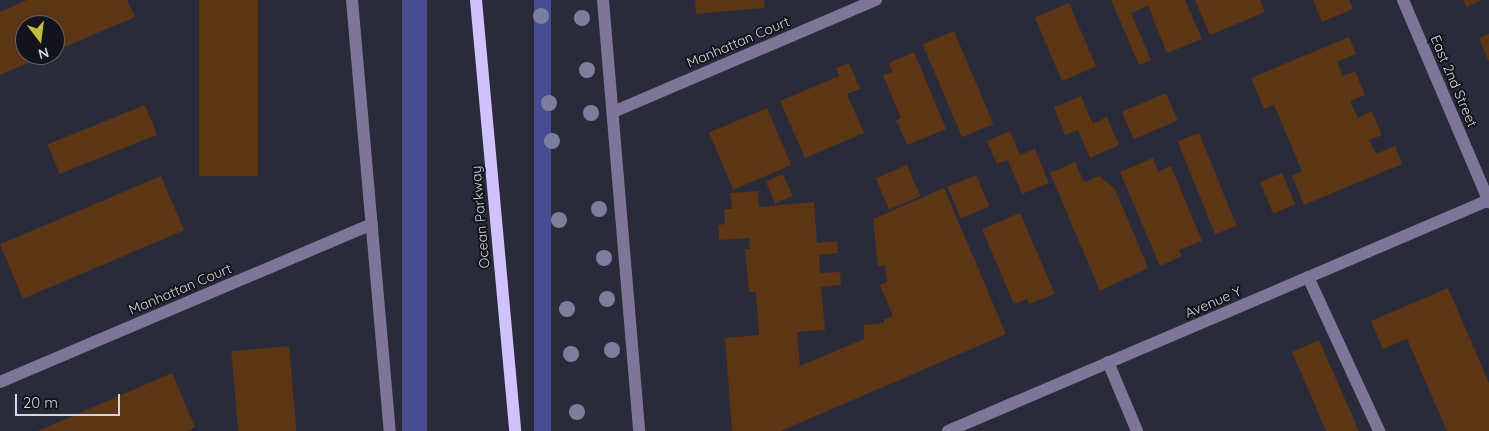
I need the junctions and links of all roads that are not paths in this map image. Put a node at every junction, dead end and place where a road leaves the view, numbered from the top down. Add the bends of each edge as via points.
1 (352, 0) edge
2 (476, 0) edge
3 (602, 0) edge
4 (876, 0) edge
5 (1403, 0) edge
6 (613, 112) junction
7 (1489, 200) edge
8 (372, 224) junction
9 (1308, 277) junction
10 (1108, 362) junction
11 (0, 382) edge
12 (390, 431) edge
13 (515, 431) edge
14 (639, 431) edge
15 (948, 431) edge
16 (1137, 431) edge
17 (1379, 431) edge

1 - 8 street
2 - 13 main road, Ocean Parkway
3 - 6 street
4 - 6 street, Manhattan Court
5 - 7 street, East 2nd Street
6 - 14 street
7 - 9 street, Avenue Y
8 - 11 street, Manhattan Court
8 - 12 street
9 - 10 street, Avenue Y
9 - 17 street
10 - 15 street, Avenue Y
10 - 16 street

